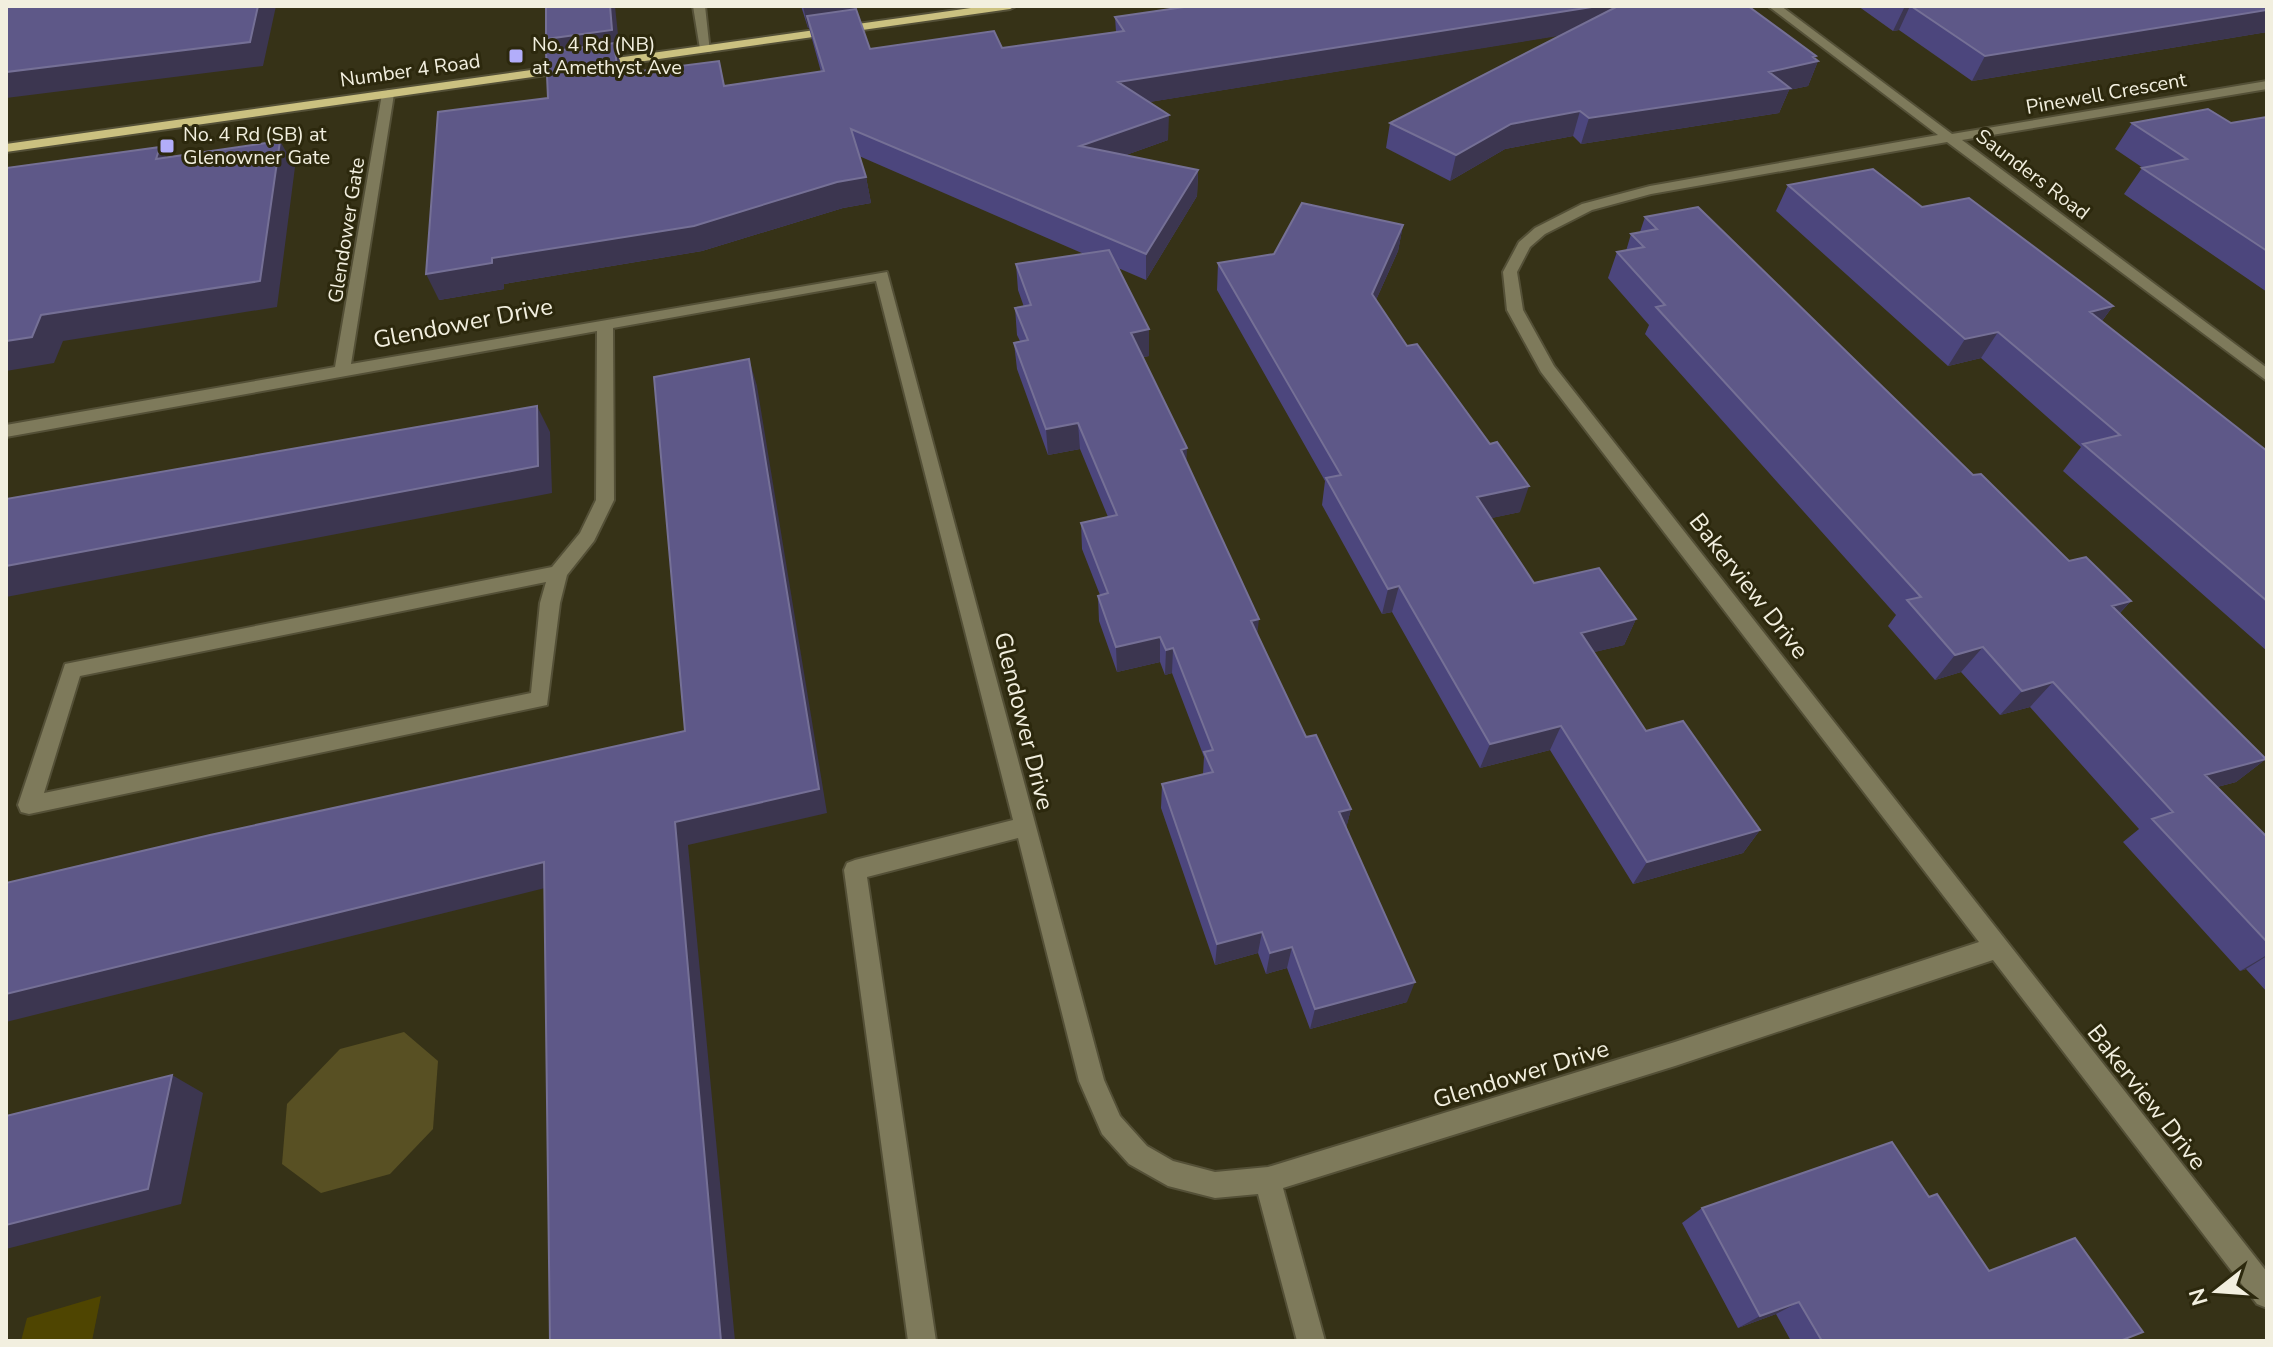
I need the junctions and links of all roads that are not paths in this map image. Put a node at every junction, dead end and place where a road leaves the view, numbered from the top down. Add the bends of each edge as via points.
1 (699, 6) edge
2 (1010, 6) edge
3 (1774, 6) edge
4 (706, 49) junction
5 (2267, 85) edge
6 (388, 94) junction
7 (1951, 138) junction
8 (6, 148) edge
9 (605, 323) junction
10 (342, 372) junction
11 (2267, 376) edge
12 (6, 431) edge
13 (558, 573) junction
14 (1025, 827) junction
15 (1998, 947) junction
16 (1268, 1180) junction
17 (2267, 1294) edge
18 (922, 1341) edge
19 (1311, 1341) edge

1 - 4 street
2 - 4 main road, Number 4 Road
3 - 7 street, Saunders Road
4 - 6 main road, Number 4 Road
5 - 7 street, Pinewell Crescent
6 - 8 main road, Number 4 Road
6 - 10 street, Glendower Gate
7 - 11 street, Saunders Road
7 - 15 street, Bakerview Drive via 1650,190 1587,207 1524,245 1510,272 1510,291 1547,368
9 - 10 street, Glendower Drive
9 - 13 street via 605,500 588,536
9 - 14 street, Glendower Drive via 882,275
10 - 12 street, Glendower Drive
13 - 13 street via 540,699 29,805 72,670
14 - 16 street, Glendower Drive via 1092,1081 1111,1125 1138,1155 1168,1173 1215,1185
14 - 18 street via 855,870
15 - 16 street, Glendower Drive
15 - 17 street, Bakerview Drive
16 - 19 street

